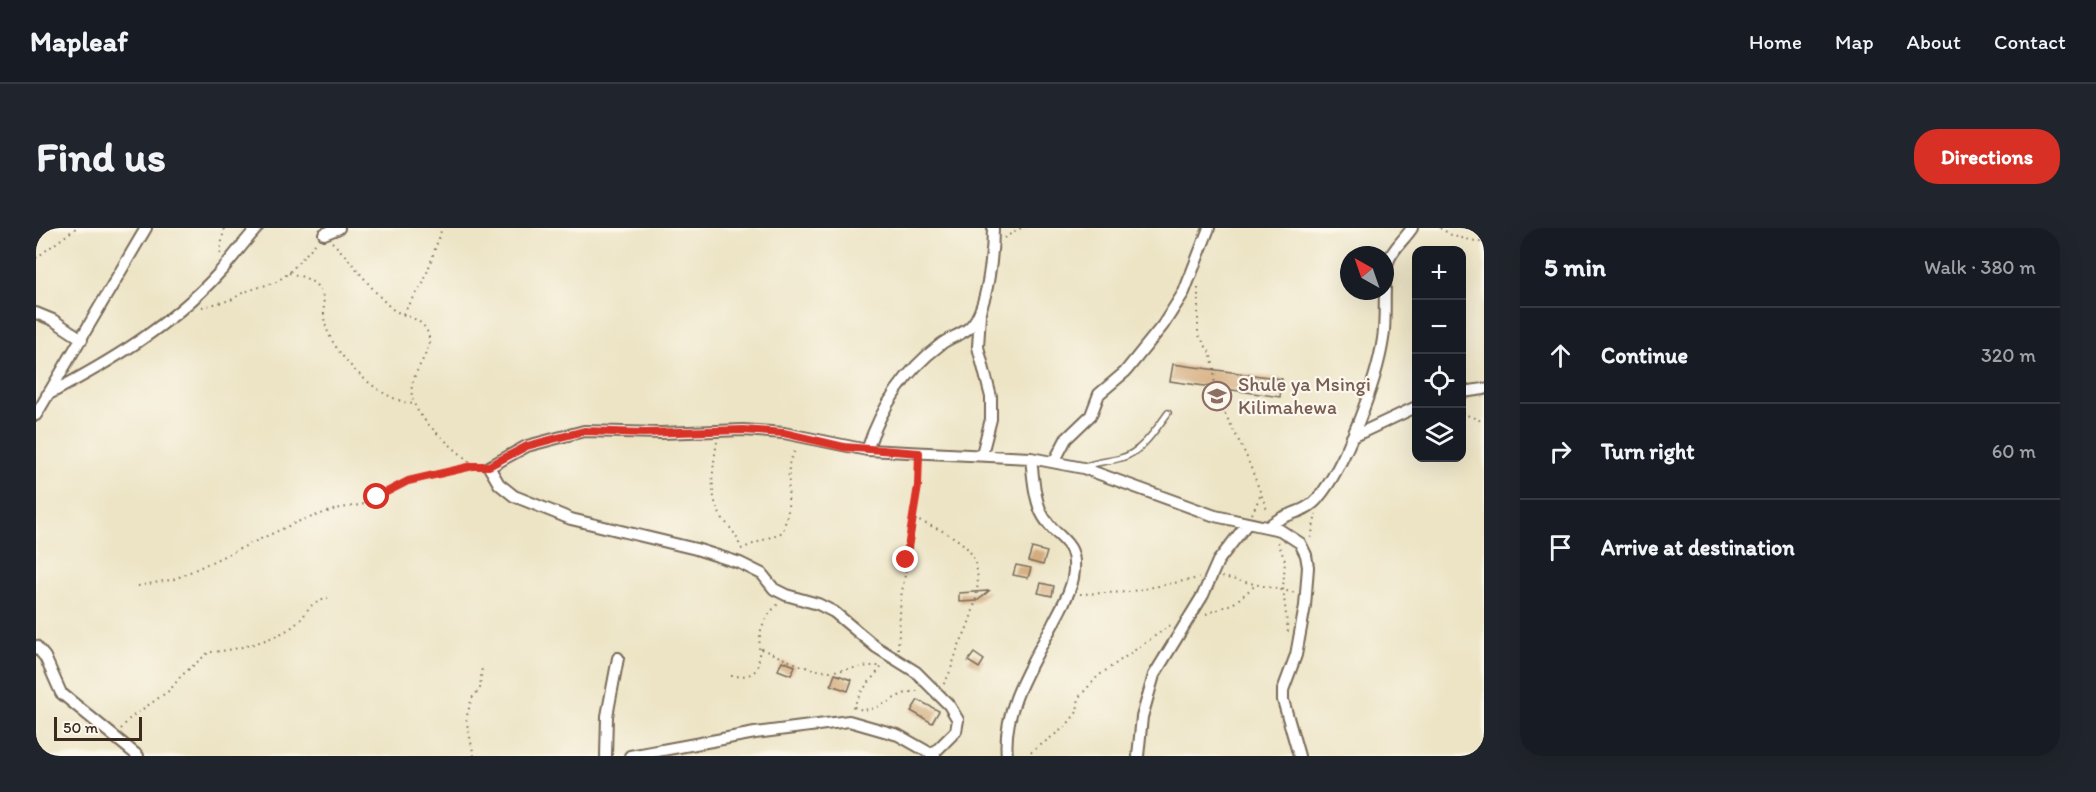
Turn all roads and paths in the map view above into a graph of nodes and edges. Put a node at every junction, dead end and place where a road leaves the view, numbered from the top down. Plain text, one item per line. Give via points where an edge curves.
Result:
1 (76, 228) edge
2 (146, 228) edge
3 (224, 228) edge
4 (256, 228) edge
5 (339, 228) edge
6 (442, 228) edge
7 (993, 228) edge
8 (1021, 228) edge
9 (1209, 228) edge
10 (1412, 228) edge
11 (1440, 228) edge
12 (324, 234) junction
13 (993, 243) junction
14 (1484, 243) edge
15 (220, 254) dead end
16 (36, 258) edge
17 (289, 273) junction
18 (1198, 287) dead end
19 (196, 308) dead end
20 (981, 311) junction
21 (36, 313) edge
22 (402, 315) junction
23 (82, 339) junction
24 (1484, 389) edge
25 (1466, 391) edge
26 (47, 395) junction
27 (414, 404) junction
28 (1414, 408) edge
29 (1168, 414) dead end
30 (36, 415) edge
31 (1466, 415) edge
32 (1484, 422) edge
33 (719, 430) junction
34 (1352, 437) junction
35 (806, 438) junction
36 (867, 450) junction
37 (919, 453) junction
38 (982, 454) junction
39 (1031, 458) junction
40 (1054, 462) junction
41 (473, 466) junction
42 (489, 466) junction
43 (1083, 468) junction
44 (1261, 494) junction
45 (1319, 498) junction
46 (914, 519) junction
47 (1247, 524) junction
48 (1270, 525) junction
49 (741, 549) junction
50 (1306, 555) junction
51 (740, 563) junction
52 (1212, 575) junction
53 (1257, 584) junction
54 (138, 586) dead end
55 (1283, 588) junction
56 (1068, 594) junction
57 (786, 595) junction
58 (328, 598) dead end
59 (1189, 615) junction
60 (1288, 636) dead end
61 (36, 646) edge
62 (761, 649) junction
63 (893, 656) junction
64 (618, 658) dead end
65 (482, 666) dead end
66 (881, 666) junction
67 (730, 676) dead end
68 (936, 690) junction
69 (854, 707) junction
70 (849, 721) junction
71 (116, 736) junction
72 (933, 755) edge
73 (138, 756) edge
74 (474, 756) edge
75 (606, 756) edge
76 (630, 756) edge
77 (1007, 756) edge
78 (1026, 756) edge
79 (1138, 756) edge
80 (1299, 756) edge

1 - 16 path
2 - 23 street
3 - 15 path
4 - 26 street via 217,275 176,313 99,367
5 - 12 street
6 - 22 path via 424,282
7 - 13 street
8 - 13 path
9 - 40 street via 1184,292 1163,325 1125,372 1099,394 1091,415 1066,439
10 - 34 street via 1389,259 1383,339 1376,373
11 - 14 path via 1453,236
12 - 17 path
12 - 22 path via 352,260 391,308
13 - 20 street
17 - 19 path via 231,300
17 - 27 path via 308,279 323,294 324,322 343,357 383,394 400,403
18 - 44 path via 1198,334 1214,367 1215,394
20 - 36 street via 971,326 942,343 907,376 882,410
20 - 38 street via 978,347 991,397 991,418
21 - 23 street
22 - 27 path via 418,320 430,341 410,388
23 - 26 street
24 - 25 street
26 - 30 street
27 - 41 path via 428,425
28 - 34 street
29 - 43 lane via 1131,454
31 - 32 path
33 - 35 street
33 - 42 street via 584,431 527,446
33 - 49 path via 714,499
34 - 45 street
35 - 36 street
35 - 49 path via 791,455 783,532
36 - 37 street
37 - 38 street
37 - 46 path
38 - 39 street
39 - 40 street
39 - 56 street via 1042,512 1072,549 1073,578
40 - 43 street
41 - 42 path
41 - 54 path via 408,481 365,504 297,522 175,579
42 - 51 street via 499,484 514,496 571,519
43 - 47 street
44 - 47 path
44 - 48 path
45 - 48 street via 1304,510
45 - 50 path
46 - 63 path via 901,597 900,642
46 - 68 path via 964,545 976,571 972,621 946,679
47 - 48 street
47 - 52 street via 1222,554
48 - 50 street via 1300,543
48 - 55 path via 1285,561
49 - 51 path
50 - 80 street via 1302,629 1283,690
51 - 57 street via 762,574
52 - 53 path
52 - 56 path via 1128,592
52 - 59 street
53 - 55 path
53 - 59 path via 1219,611
55 - 60 path
56 - 77 street via 1006,724
57 - 62 path via 763,624
57 - 63 street via 834,612
58 - 71 path via 310,604 297,624 271,637 222,652 208,652 170,690 130,718
59 - 78 path via 1098,676 1079,697 1077,712 1065,728
59 - 79 street via 1154,675 1142,717
61 - 71 street via 61,693
62 - 66 path via 817,670
62 - 67 path via 754,673
63 - 66 path
63 - 68 street
64 - 75 street via 607,716
65 - 74 path via 480,689 472,698 466,719
66 - 69 path
68 - 69 path via 902,693 871,710
68 - 72 street via 957,720 956,731
69 - 70 path
70 - 72 street via 898,735
70 - 76 street
71 - 73 street

